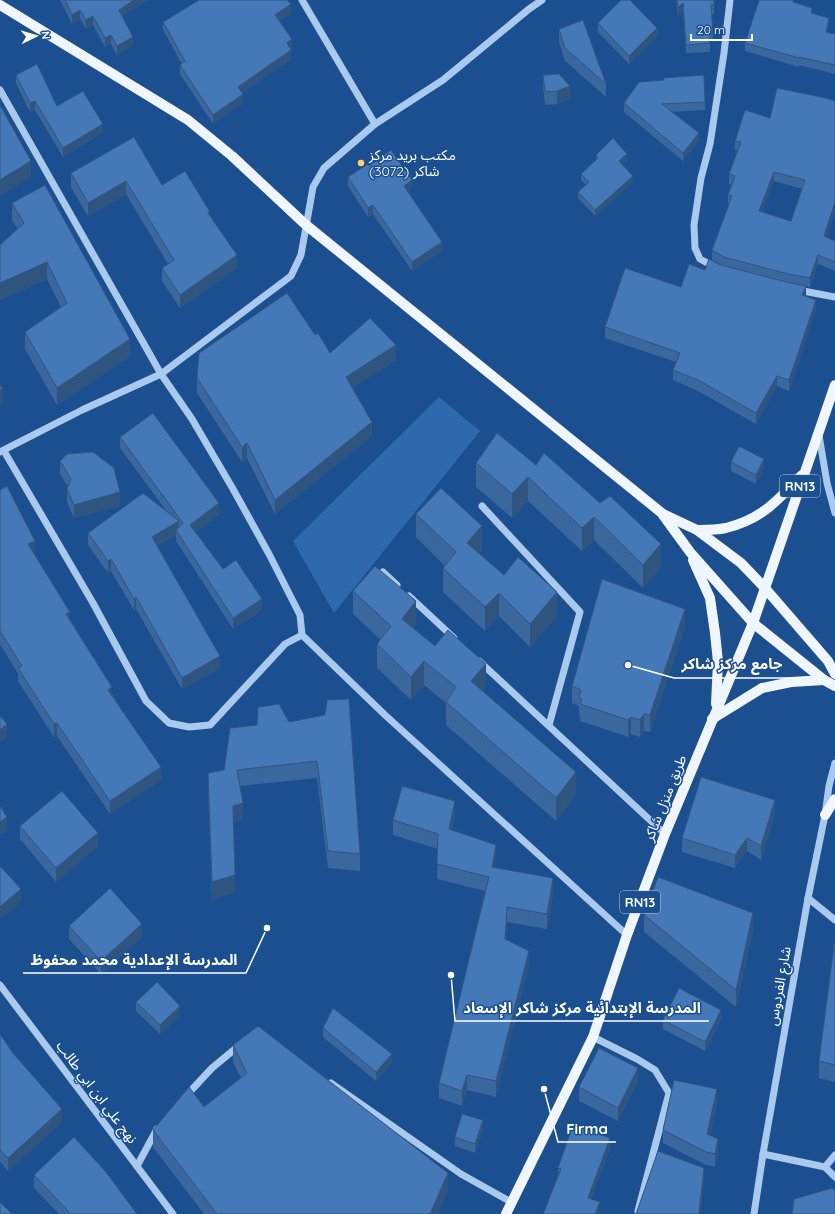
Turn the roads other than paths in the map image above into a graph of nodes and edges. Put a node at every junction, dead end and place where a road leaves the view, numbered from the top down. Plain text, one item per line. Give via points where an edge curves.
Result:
1 (302, 0) edge
2 (542, 0) edge
3 (730, 0) edge
4 (0, 4) edge
5 (0, 90) edge
6 (375, 124) junction
7 (306, 225) junction
8 (722, 271) edge
9 (794, 289) edge
10 (835, 297) edge
11 (161, 374) junction
12 (835, 386) edge
13 (832, 404) edge
14 (818, 432) junction
15 (2, 452) edge
16 (804, 472) junction
17 (482, 506) dead end
18 (835, 513) edge
19 (663, 514) junction
20 (697, 530) junction
21 (690, 552) junction
22 (383, 572) edge
23 (764, 587) junction
24 (753, 623) junction
25 (302, 636) junction
26 (457, 641) edge
27 (474, 656) edge
28 (835, 674) edge
29 (824, 680) junction
30 (835, 686) edge
31 (714, 715) junction
32 (549, 725) junction
33 (835, 763) edge
34 (835, 799) edge
35 (825, 815) junction
36 (665, 834) junction
37 (808, 898) junction
38 (835, 920) edge
39 (627, 935) junction
40 (0, 985) edge
41 (593, 1037) junction
42 (248, 1038) edge
43 (327, 1080) edge
44 (180, 1102) edge
45 (160, 1124) edge
46 (763, 1154) junction
47 (835, 1155) edge
48 (137, 1166) junction
49 (826, 1167) junction
50 (835, 1177) edge
51 (512, 1202) junction
52 (638, 1211) edge
53 (173, 1214) edge
54 (506, 1214) edge
55 (754, 1214) edge

1 - 6 street
2 - 6 street via 443,80
3 - 8 street via 710,144 701,178 694,225 695,248 700,259
4 - 7 main road via 188,120 232,156
5 - 11 street
6 - 7 street via 324,168 313,187
7 - 11 street via 301,256 290,276
7 - 19 main road
9 - 10 street
11 - 15 street via 82,410
11 - 25 street via 196,426 269,554 300,615
12 - 13 main road, طريق منزل شاكر / RN13
13 - 14 main road, طريق منزل شاكر / RN13
14 - 16 main road, طريق منزل شاكر / RN13
14 - 18 street
15 - 25 street via 93,603 146,701 169,724 189,727 210,725 285,644
16 - 20 main road via 771,506 757,516 725,528
16 - 23 main road, طريق منزل شاكر / RN13
17 - 32 street via 580,612
19 - 20 main road
19 - 21 main road
20 - 23 main road via 741,563
21 - 24 main road
21 - 31 main road via 710,598 718,662
22 - 26 street
23 - 24 main road, طريق منزل شاكر / RN13
23 - 28 main road via 828,661
24 - 29 main road
24 - 31 main road, طريق منزل شاكر / RN13
25 - 39 street
27 - 32 street
29 - 30 main road
29 - 31 main road via 791,682 762,688
31 - 36 main road, طريق منزل شاكر / RN13
32 - 36 street
33 - 35 street, شارع الفردوس
34 - 35 main road
35 - 37 street, شارع الفردوس
36 - 39 main road, طريق منزل شاكر / RN13
37 - 38 street
37 - 46 street, شارع الفردوس
39 - 41 main road, طريق منزل شاكر / RN13
40 - 48 street, نهج علي ابن ابي طالب
41 - 51 main road, طريق منزل شاكر / RN13
41 - 52 street via 655,1070 669,1093
42 - 44 street via 212,1068
43 - 51 street via 461,1174
45 - 48 street
46 - 49 street
46 - 55 street, شارع الفردوس
47 - 49 street
48 - 53 street, نهج علي ابن ابي طالب
49 - 50 street
51 - 54 main road, طريق منزل شاكر / RN13

